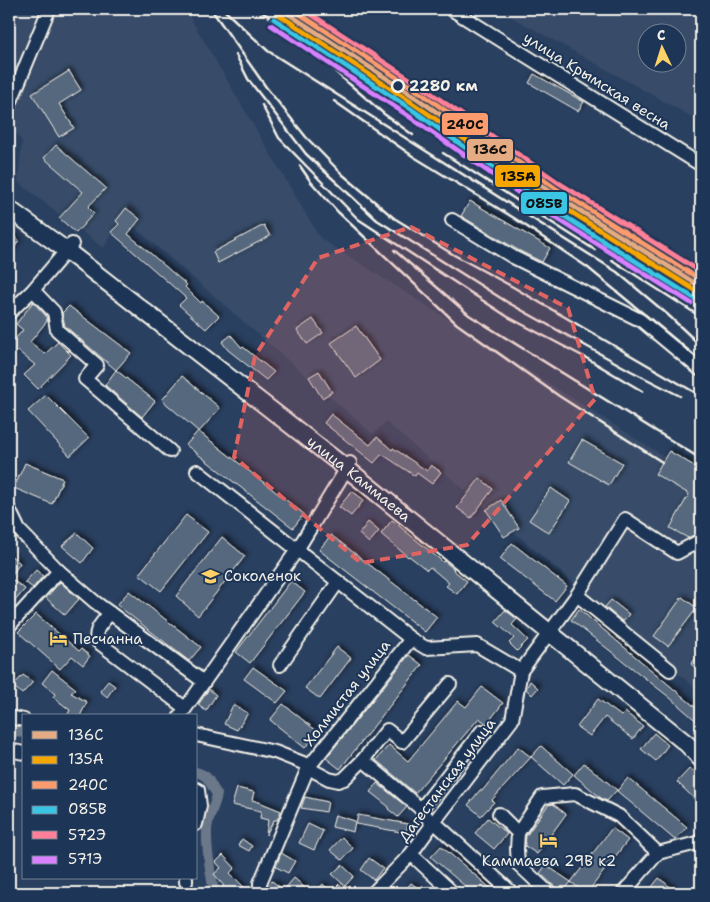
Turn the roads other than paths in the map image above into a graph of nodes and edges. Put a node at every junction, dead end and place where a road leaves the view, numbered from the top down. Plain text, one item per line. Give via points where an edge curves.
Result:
1 (49, 9) edge
2 (451, 9) edge
3 (9, 106) edge
4 (701, 165) edge
5 (9, 198) edge
6 (9, 209) edge
7 (452, 220) dead end
8 (69, 248) junction
9 (33, 290) junction
10 (9, 314) edge
11 (701, 370) edge
12 (170, 452) dead end
13 (349, 465) junction
14 (197, 471) dead end
15 (9, 509) edge
16 (701, 540) edge
17 (297, 550) junction
18 (58, 571) junction
19 (338, 582) junction
20 (578, 595) junction
21 (110, 613) junction
22 (9, 626) edge
23 (551, 628) junction
24 (410, 639) junction
25 (280, 665) dead end
26 (670, 670) dead end
27 (521, 671) junction
28 (204, 682) junction
29 (450, 684) dead end
30 (183, 712) edge
31 (9, 717) edge
32 (22, 720) edge
33 (482, 731) dead end
34 (198, 735) edge
35 (701, 744) edge
36 (9, 750) edge
37 (22, 753) edge
38 (701, 759) edge
39 (363, 760) junction
40 (308, 768) junction
41 (198, 790) edge
42 (421, 809) junction
43 (499, 814) dead end
44 (198, 815) edge
45 (433, 823) junction
46 (518, 833) junction
47 (701, 840) edge
48 (658, 853) junction
49 (411, 854) junction
50 (260, 893) edge
51 (373, 893) edge
52 (453, 893) edge
53 (512, 893) edge
54 (549, 893) edge
55 (623, 893) edge

1 - 3 street
2 - 4 street, улица Крымская весна
5 - 8 main road, улица Каммаева
6 - 8 main road, улица Каммаева
7 - 11 street via 513,257 642,321
8 - 9 street
8 - 13 main road, улица Каммаева
9 - 10 street
9 - 12 street via 54,312 57,330 97,365 85,379
13 - 17 street
13 - 23 main road, улица Каммаева
14 - 17 street
15 - 18 street via 19,530
16 - 20 street, Дагестанская улица via 677,553 625,519
17 - 19 street
17 - 28 street
18 - 21 street
18 - 22 street
19 - 24 street
19 - 25 street
20 - 23 street, Дагестанская улица
20 - 26 street
21 - 28 street
21 - 30 street via 95,634 98,642
23 - 27 street, Дагестанская улица
23 - 35 main road, улица Каммаева
23 - 38 main road, улица Каммаева
24 - 27 street via 426,648 477,645
24 - 40 street, Холмистая улица
27 - 45 street, Дагестанская улица via 512,720
28 - 30 street
29 - 39 street via 402,742 387,730
31 - 32 street
33 - 42 street
34 - 40 street via 276,752
36 - 37 street
39 - 40 street via 347,777 338,781
39 - 42 street
40 - 50 street, Холмистая улица via 260,883
41 - 44 street
42 - 45 street
43 - 46 street
45 - 49 street, Дагестанская улица
45 - 53 street
46 - 48 street via 542,797 575,794 618,816
46 - 54 street via 518,864
47 - 48 street
48 - 55 street
49 - 51 street, Дагестанская улица
49 - 52 street

